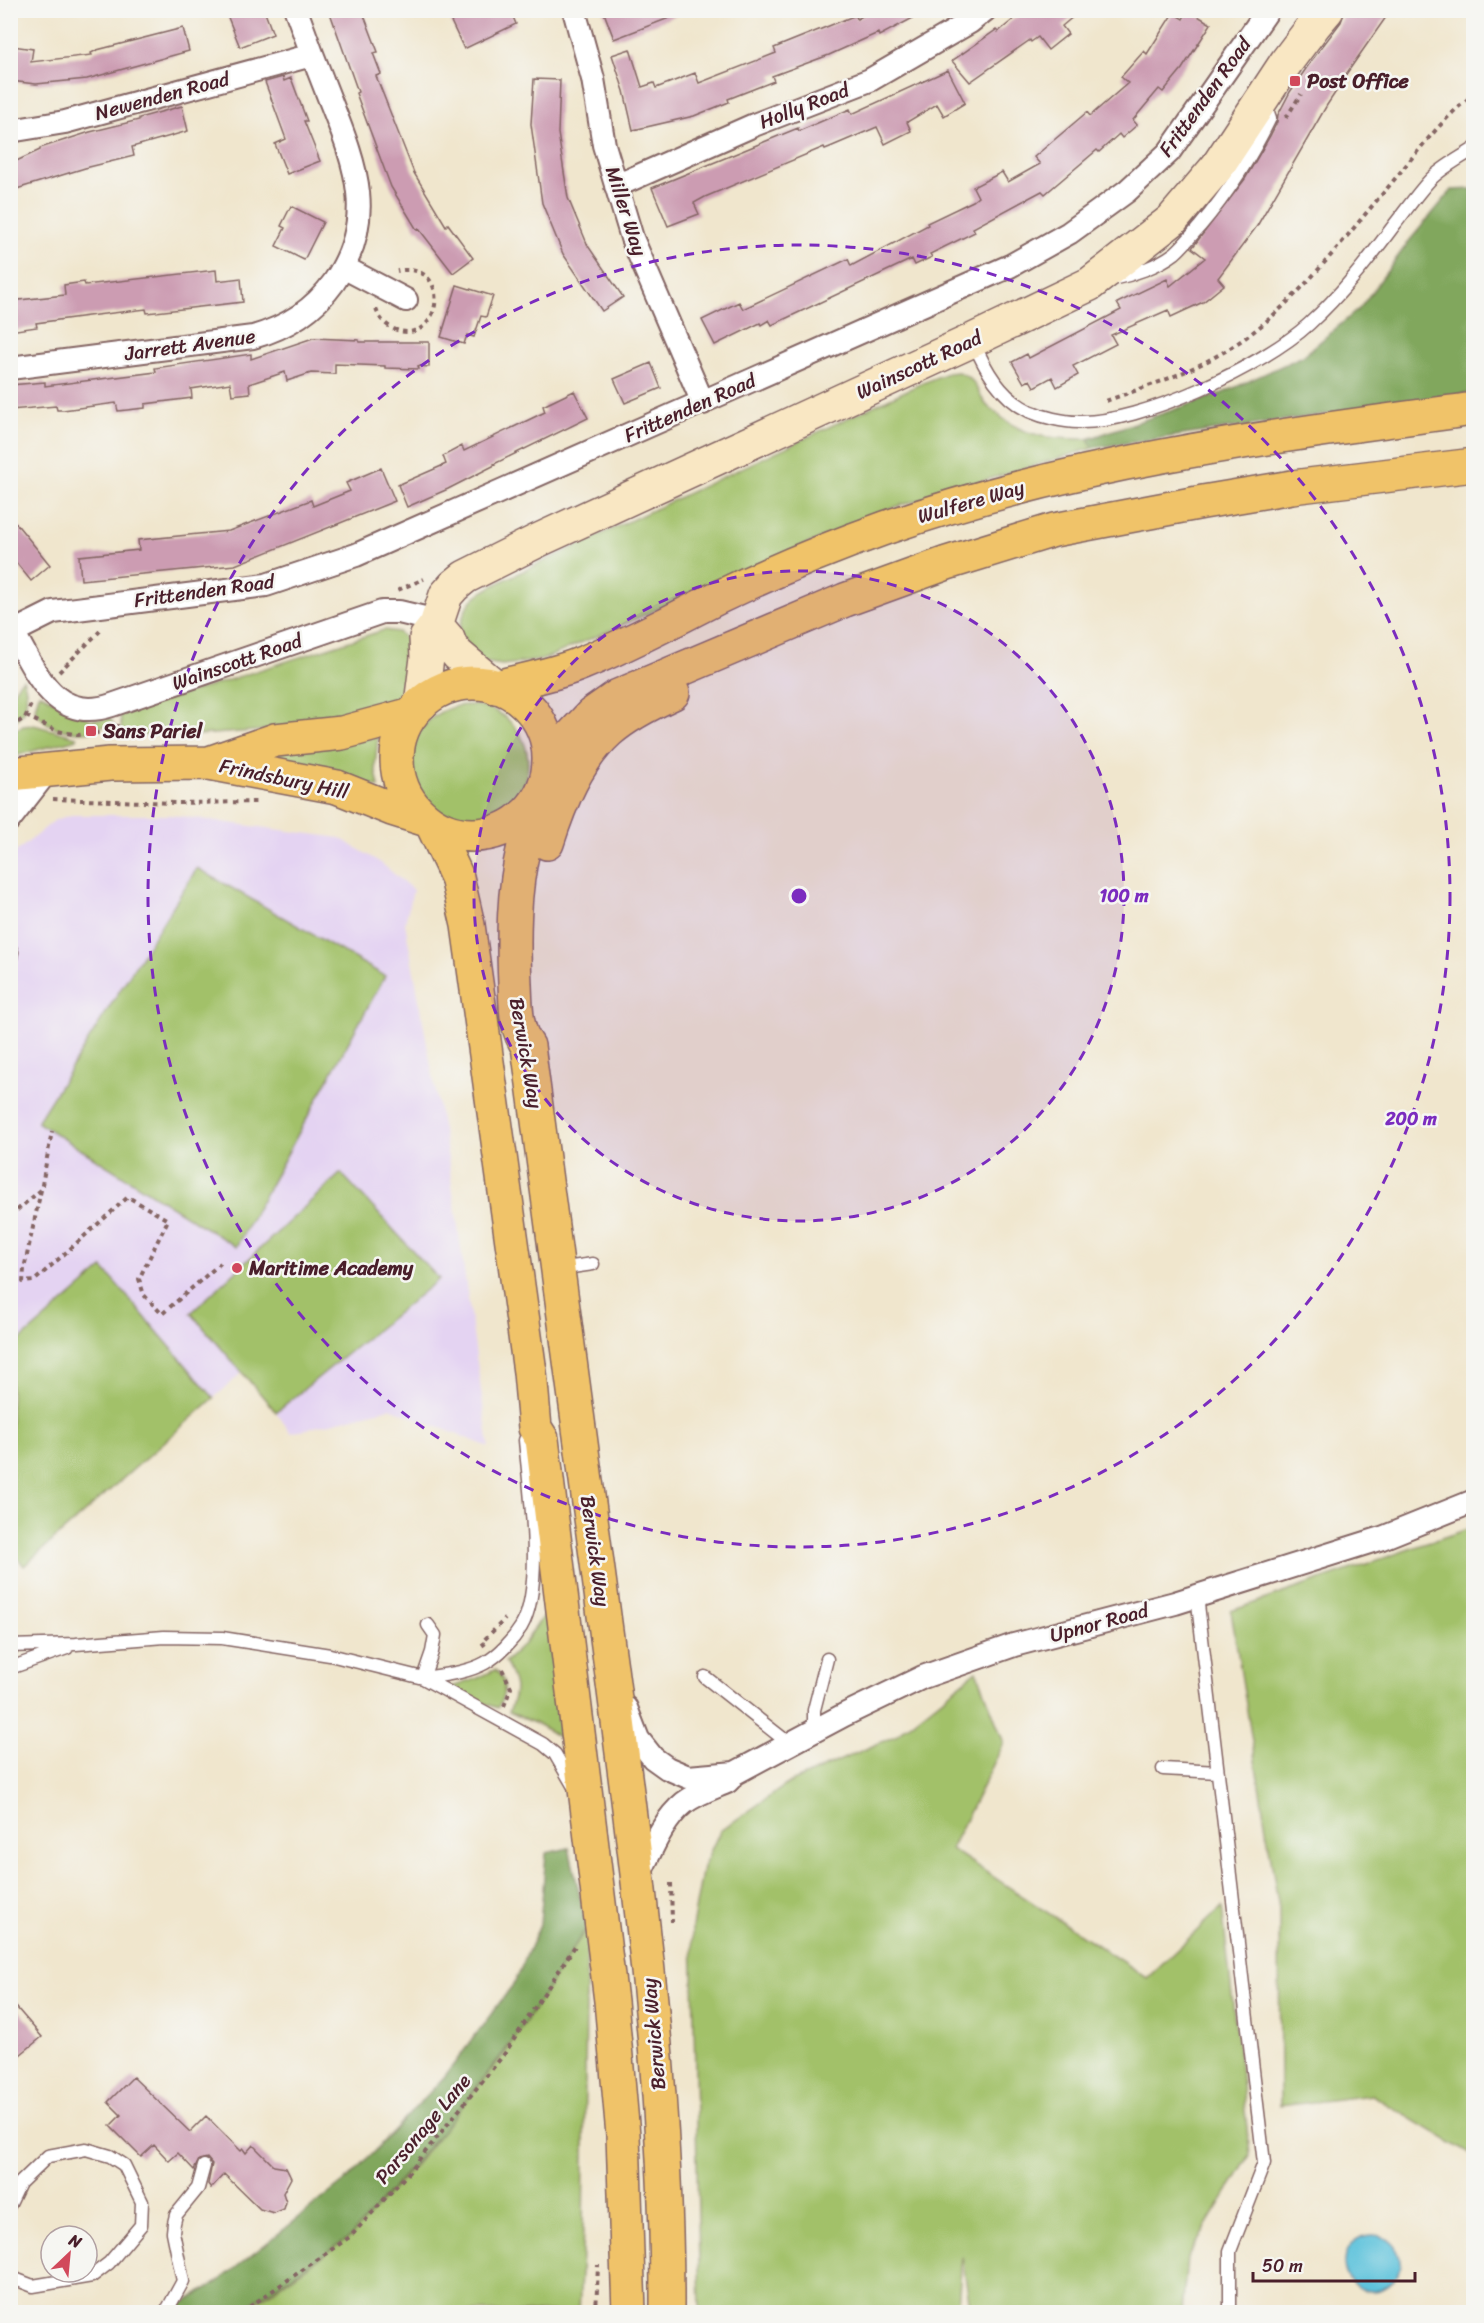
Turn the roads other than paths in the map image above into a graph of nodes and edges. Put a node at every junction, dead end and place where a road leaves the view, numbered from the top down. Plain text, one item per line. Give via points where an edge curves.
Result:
1 (296, 10) edge
2 (574, 10) edge
3 (985, 10) edge
4 (1268, 10) edge
5 (1327, 10) edge
6 (312, 54) junction
7 (10, 131) edge
8 (1473, 149) edge
9 (616, 186) junction
10 (343, 267) junction
11 (406, 300) dead end
12 (973, 340) junction
13 (10, 368) edge
14 (703, 402) junction
15 (1473, 409) edge
16 (1473, 465) edge
17 (845, 600) junction
18 (436, 623) junction
19 (12, 629) edge
20 (496, 687) junction
21 (416, 709) junction
22 (549, 760) junction
23 (209, 763) junction
24 (19, 785) edge
25 (540, 797) junction
26 (10, 819) edge
27 (430, 822) junction
28 (10, 948) edge
29 (10, 962) edge
30 (528, 1046) junction
31 (593, 1264) dead end
32 (558, 1269) junction
33 (535, 1428) junction
34 (1473, 1501) edge
35 (1197, 1596) junction
36 (428, 1625) dead end
37 (76, 1644) junction
38 (10, 1646) edge
39 (827, 1659) dead end
40 (610, 1667) junction
41 (10, 1668) edge
42 (705, 1677) dead end
43 (423, 1678) junction
44 (819, 1729) junction
45 (791, 1745) junction
46 (1163, 1769) dead end
47 (1218, 1772) junction
48 (735, 1773) junction
49 (590, 1821) junction
50 (639, 1875) junction
51 (204, 2166) dead end
52 (624, 2182) junction
53 (10, 2204) edge
54 (10, 2271) edge
55 (166, 2313) edge
56 (614, 2313) edge
57 (629, 2313) edge
58 (667, 2313) edge
59 (1230, 2313) edge

1 - 6 street, Jarrett Avenue
2 - 9 street, Miller Way
3 - 9 street, Holly Road via 870,80 754,125
4 - 14 street, Frittenden Road via 1169,152 1127,190 1069,233 1010,266
5 - 12 street, Wainscott Road via 1287,61 1217,167 1172,220 1090,284
6 - 7 street, Newenden Road via 65,122
6 - 10 street, Jarrett Avenue via 350,153 359,191 356,230
8 - 12 lane via 1429,181 1308,326 1242,369 1183,398 1122,417 1077,422 1052,418 1029,411 1012,400 987,372
9 - 14 street, Miller Way via 632,238
10 - 11 street
10 - 13 street, Jarrett Avenue via 315,304 265,334
12 - 18 street, Wainscott Road via 479,569 446,595
14 - 19 street, Frittenden Road via 356,555 266,585 53,612
15 - 20 main road, Wulfere Way via 1197,448 1084,471 959,504 795,563 579,664
16 - 17 main road via 1292,487 1054,531 947,563
17 - 22 main road via 618,696 591,715
17 - 30 main road via 747,658 639,711 609,731 586,757 554,822 535,896 529,958 532,1036
18 - 19 street, Wainscott Road via 403,612 382,612 99,709 66,704 57,698 36,675
18 - 20 street via 458,655
18 - 21 street, Wainscott Road via 426,638 427,658
20 - 21 main road via 474,683 452,686
20 - 22 main road via 519,699 537,718 545,734
21 - 23 main road, Frindsbury Hill via 342,733 275,740
21 - 27 main road via 399,739 397,767 408,800
22 - 25 main road
23 - 24 main road, Frindsbury Hill via 49,769
23 - 27 main road, Frindsbury Hill via 337,787
24 - 26 street
25 - 27 main road via 523,817 492,833 457,834
25 - 30 main road, Berwick Way via 524,846 514,905 516,1008 521,1036
27 - 33 main road, Berwick Way via 457,877 468,925
28 - 29 lane
30 - 32 main road, Berwick Way
31 - 32 lane
32 - 40 main road, Berwick Way
33 - 43 lane via 525,1440 535,1554 529,1607 522,1626 485,1663
33 - 49 main road, Berwick Way via 542,1439
34 - 35 street, Upnor Road via 1382,1538
35 - 44 street, Upnor Road via 1004,1649 923,1677
35 - 47 lane
36 - 43 lane via 435,1635
37 - 38 lane
37 - 41 lane
37 - 43 lane via 164,1637 222,1638 330,1655
39 - 44 lane via 814,1710 813,1723
40 - 48 street via 638,1739 653,1758 688,1778
40 - 50 main road, Berwick Way
42 - 45 lane
43 - 49 lane via 555,1754
44 - 45 street, Upnor Road
45 - 48 street, Upnor Road
46 - 47 lane
47 - 59 lane via 1264,2163 1230,2251
48 - 50 street via 727,1782 693,1797 679,1808
49 - 52 main road, Berwick Way via 611,2001
50 - 58 main road, Berwick Way via 654,2020
51 - 55 lane via 198,2188 176,2215 173,2232 183,2281
52 - 56 main road
52 - 57 main road, Berwick Way
53 - 54 lane via 20,2183 48,2156 86,2149 124,2165 142,2202 141,2225 92,2276 33,2286 15,2279

